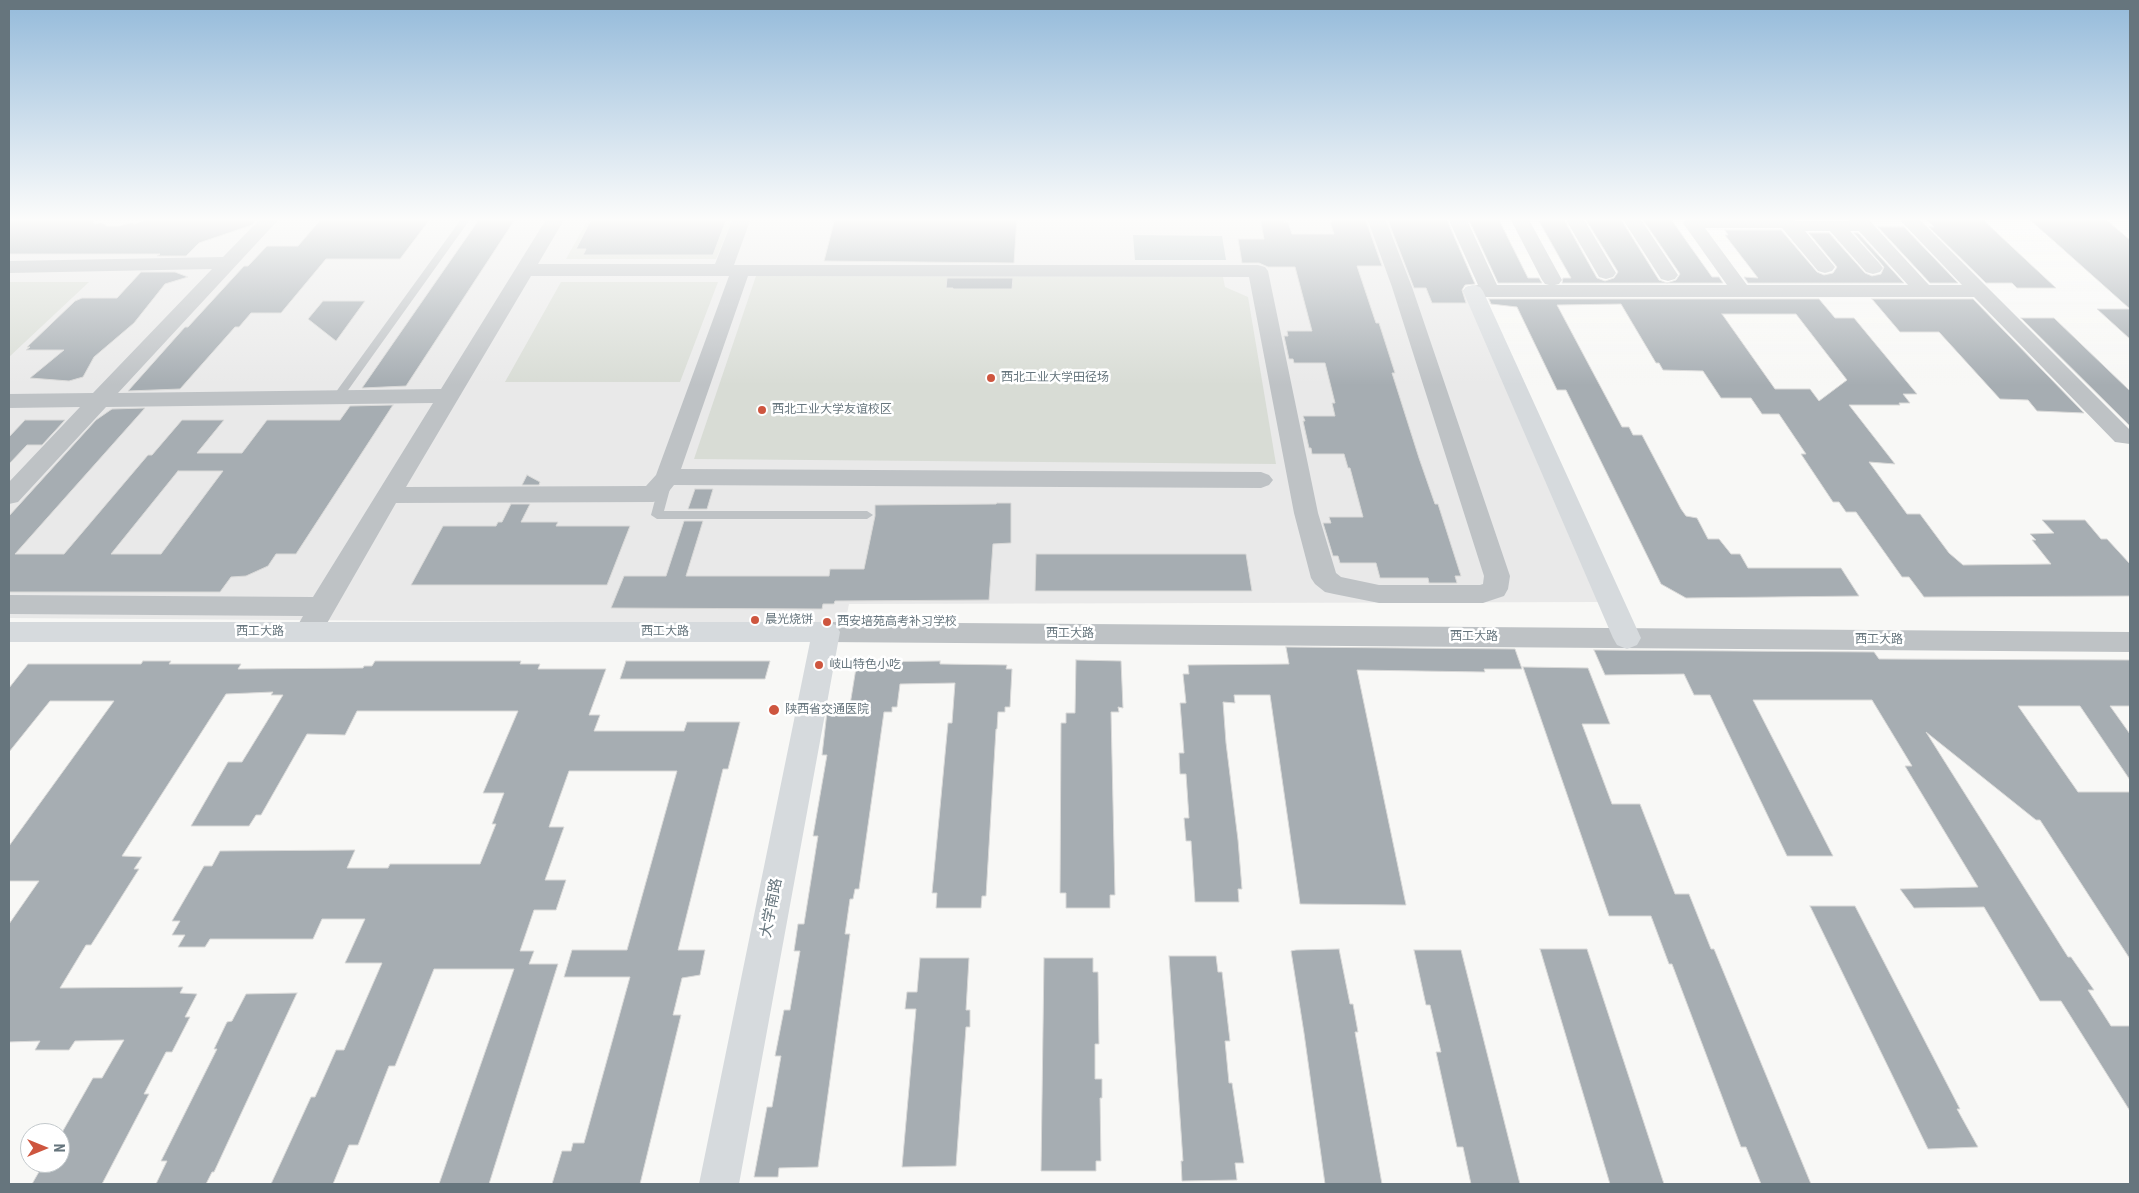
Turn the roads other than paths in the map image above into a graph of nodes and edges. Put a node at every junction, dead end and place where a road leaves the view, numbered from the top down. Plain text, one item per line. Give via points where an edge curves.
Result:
1 (220, 274) edge
2 (427, 274) edge
3 (523, 274) edge
4 (730, 274) edge
5 (1259, 274) edge
6 (1397, 274) edge
7 (1476, 274) edge
8 (1549, 274) edge
9 (1728, 274) edge
10 (1908, 274) edge
11 (1961, 274) edge
12 (1552, 280) dead end
13 (1482, 291) junction
14 (1741, 291) junction
15 (1924, 291) junction
16 (1978, 291) junction
17 (449, 396) junction
18 (337, 398) junction
19 (99, 400) junction
20 (9, 401) edge
21 (2130, 437) edge
22 (667, 477) junction
23 (1261, 480) dead end
24 (390, 495) junction
25 (9, 496) edge
26 (867, 515) dead end
27 (9, 605) edge
28 (321, 607) junction
29 (9, 632) edge
30 (308, 632) junction
31 (826, 632) junction
32 (1627, 638) junction
33 (2130, 642) edge
34 (719, 1184) edge

1 - 19 street
2 - 18 lane
3 - 17 street
4 - 22 street
5 - 6 street via 1306,513 1324,578 1334,585 1379,594 1483,594 1495,589 1497,576
7 - 13 street
8 - 12 street
9 - 14 street
10 - 15 street
11 - 16 street
13 - 14 street
13 - 32 street
14 - 15 street
15 - 16 street
16 - 21 street via 2123,437
17 - 18 street
17 - 24 street
18 - 19 street
19 - 20 street
19 - 25 street
22 - 23 street
22 - 24 street via 652,494
22 - 26 lane via 657,515
24 - 28 street
27 - 28 street
28 - 30 street
29 - 30 street, 西工大路
30 - 31 street, 西工大路
31 - 32 street, 西工大路
31 - 34 street, 大学南路
32 - 33 street, 西工大路

